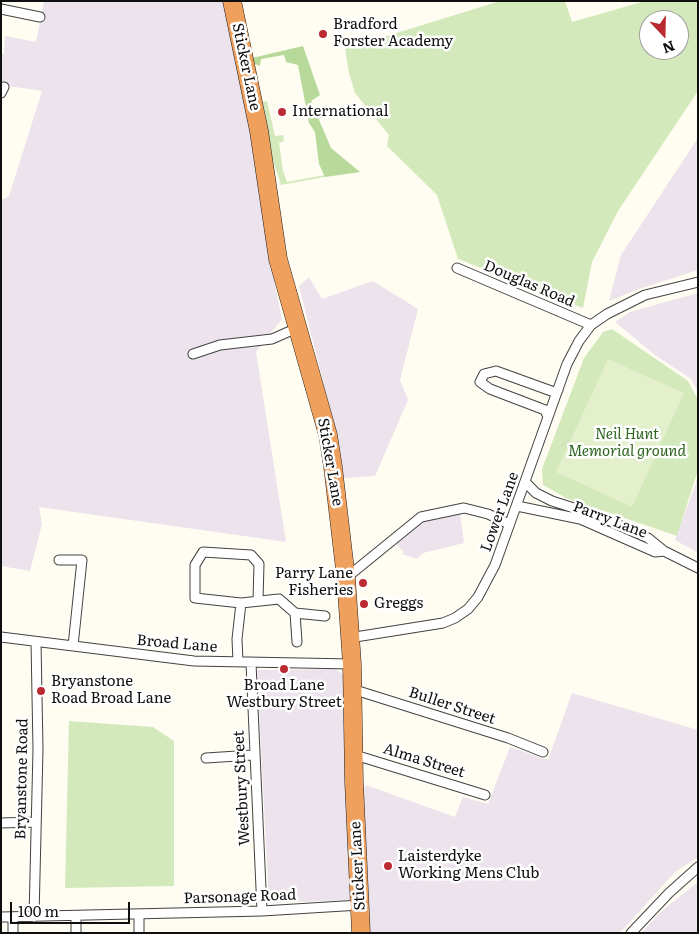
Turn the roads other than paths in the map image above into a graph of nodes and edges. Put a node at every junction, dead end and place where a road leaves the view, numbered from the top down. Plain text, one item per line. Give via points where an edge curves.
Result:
1 (232, 1) edge
2 (1, 9) edge
3 (40, 17) dead end
4 (457, 268) dead end
5 (698, 282) edge
6 (591, 324) junction
7 (297, 328) junction
8 (193, 354) dead end
9 (558, 390) junction
10 (548, 417) junction
11 (526, 483) junction
12 (516, 506) junction
13 (509, 524) junction
14 (664, 551) junction
15 (59, 560) dead end
16 (697, 569) edge
17 (346, 578) junction
18 (258, 600) junction
19 (241, 603) junction
20 (296, 613) junction
21 (325, 616) dead end
22 (1, 637) edge
23 (348, 638) junction
24 (36, 642) junction
25 (297, 642) dead end
26 (73, 646) junction
27 (238, 662) junction
28 (251, 663) junction
29 (352, 664) junction
30 (352, 689) junction
31 (544, 752) dead end
32 (253, 755) junction
33 (355, 755) junction
34 (206, 758) dead end
35 (485, 794) dead end
36 (35, 822) junction
37 (1, 823) edge
38 (698, 867) edge
39 (360, 905) junction
40 (262, 911) junction
41 (139, 914) junction
42 (76, 916) junction
43 (1, 917) edge
44 (34, 917) junction
45 (13, 918) junction
46 (13, 933) edge
47 (76, 933) edge
48 (139, 933) edge
49 (362, 933) edge
50 (632, 933) edge

1 - 7 highway, Sticker Lane via 259,131 278,260
2 - 3 street
4 - 6 street, Douglas Road
5 - 6 street, Lower Lane via 645,295
6 - 9 street, Lower Lane via 567,364
7 - 8 street via 272,339 220,345
7 - 17 highway, Sticker Lane via 328,435
9 - 10 street, Lower Lane
9 - 10 street via 554,392 496,371 484,374 480,382 545,410
10 - 11 street, Lower Lane
11 - 12 street, Lower Lane
11 - 14 street, Parry Lane via 536,493 648,538
12 - 13 street, Lower Lane
12 - 14 street, Parry Lane via 580,519 655,552
13 - 17 street via 464,508 421,517
13 - 23 street, Lower Lane via 490,576 473,603 459,616 430,625
14 - 16 street, Parry Lane
15 - 26 street via 82,560
17 - 23 highway, Sticker Lane
18 - 19 street
18 - 19 street via 259,564 251,555 203,552 195,565 195,598
18 - 20 street via 278,599
19 - 27 street
20 - 21 street
20 - 25 street
22 - 24 street, Broad Lane
23 - 29 highway, Sticker Lane
24 - 26 street, Broad Lane
24 - 36 street, Bryanstone Road via 38,749
26 - 27 street, Broad Lane via 194,661
27 - 28 street, Broad Lane
28 - 29 street, Broad Lane
28 - 32 street, Westbury Street
29 - 30 highway, Sticker Lane
30 - 31 street, Buller Street
30 - 33 highway, Sticker Lane
32 - 34 street
32 - 40 street, Westbury Street
33 - 35 street, Alma Street
33 - 39 highway, Sticker Lane
36 - 37 street
36 - 44 street, Bryanstone Road
38 - 50 street via 668,893
39 - 40 street, Parsonage Road
39 - 49 highway, Sticker Lane
40 - 41 street, Parsonage Road
41 - 42 street, Parsonage Road
41 - 48 street
42 - 44 street, Parsonage Road
42 - 47 street
43 - 45 street, Parsonage Road
44 - 45 street, Parsonage Road
45 - 46 street

